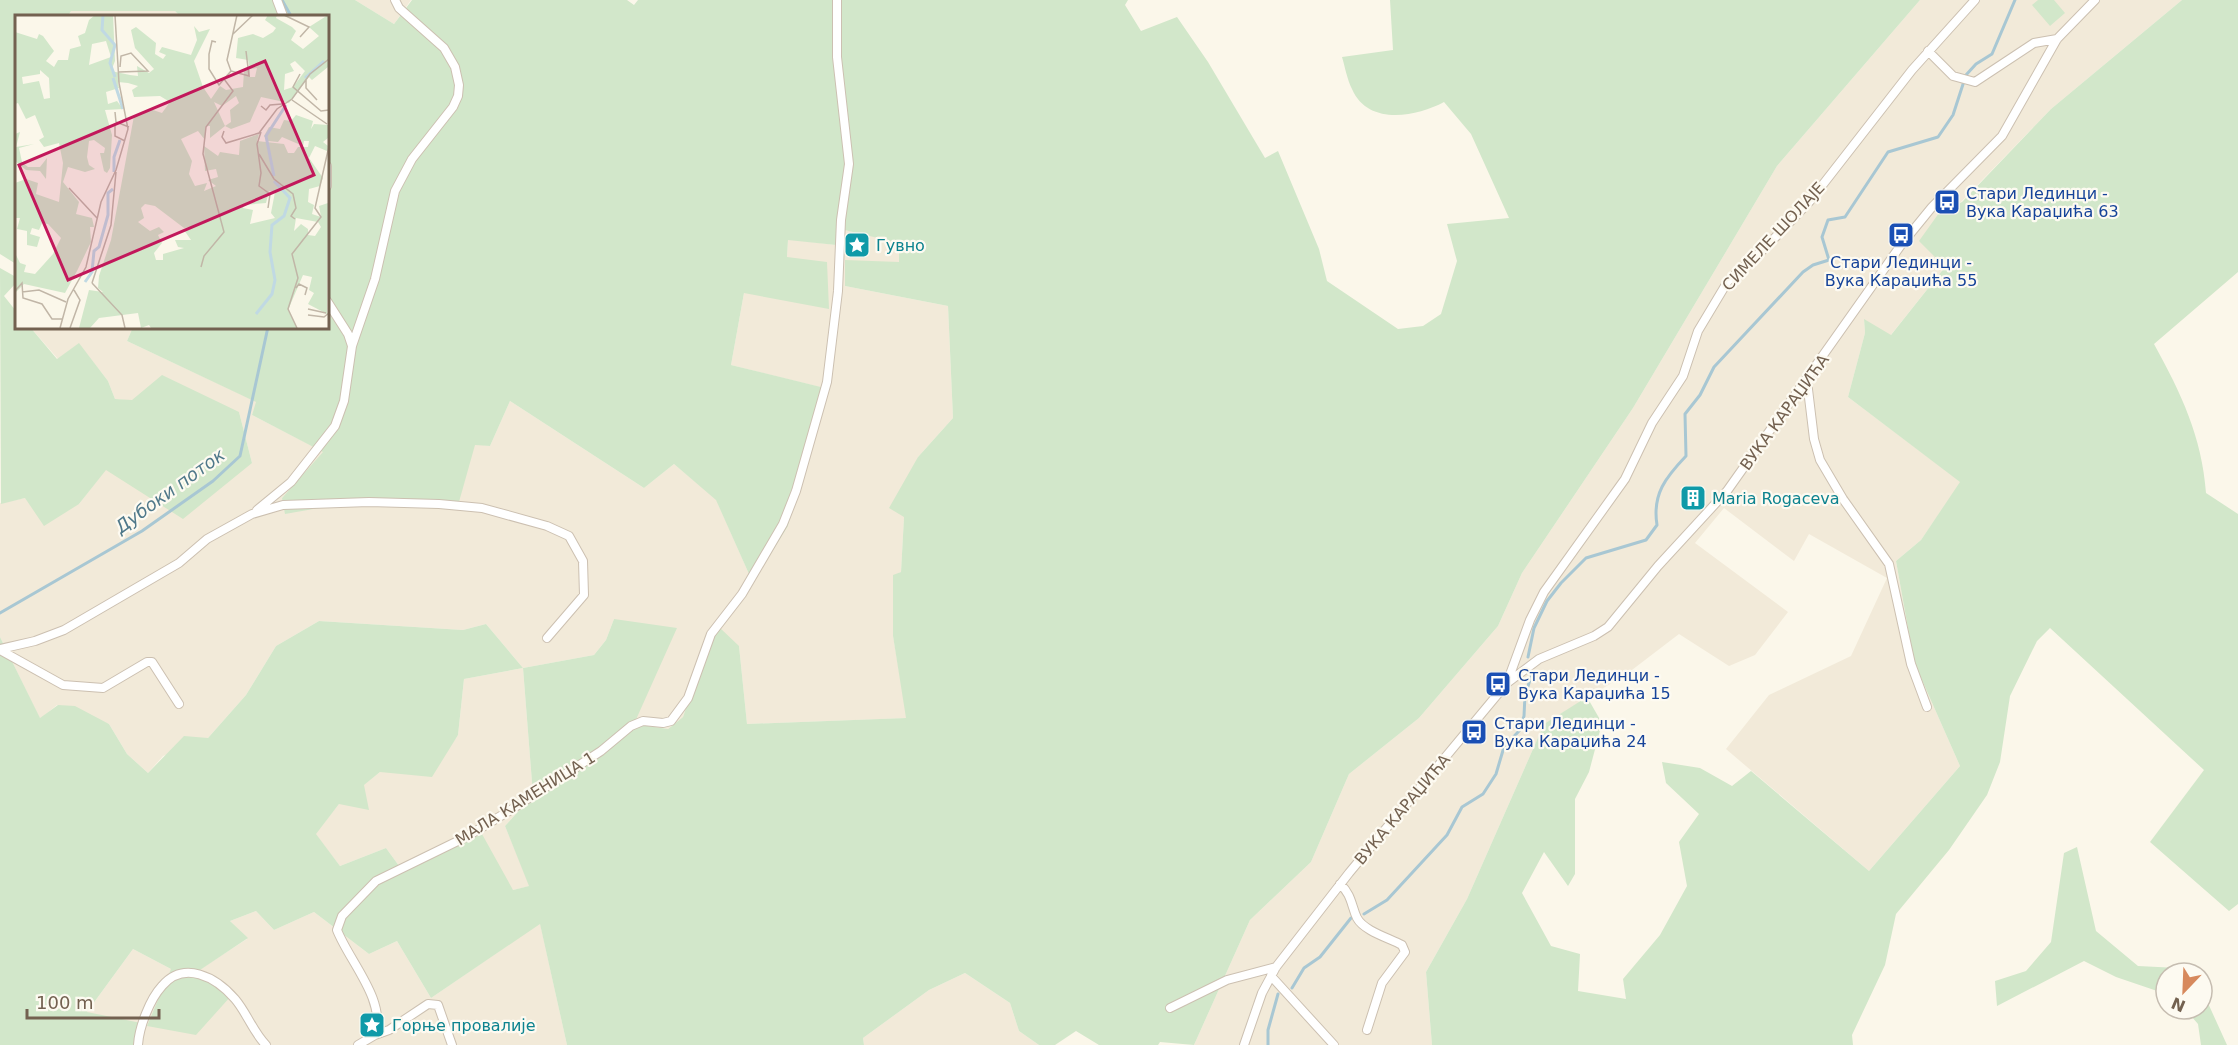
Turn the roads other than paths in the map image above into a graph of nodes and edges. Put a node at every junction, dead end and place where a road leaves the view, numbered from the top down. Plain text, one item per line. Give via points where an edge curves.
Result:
1 (277, 0) edge
2 (395, 0) edge
3 (837, 0) edge
4 (1975, 0) edge
5 (2095, 0) edge
6 (283, 15) edge
7 (2056, 39) junction
8 (1928, 51) junction
9 (328, 303) edge
10 (352, 346) junction
11 (1807, 381) junction
12 (252, 514) junction
13 (547, 638) dead end
14 (0, 649) edge
15 (1507, 683) junction
16 (179, 704) dead end
17 (1927, 707) dead end
18 (1340, 884) junction
19 (1276, 967) junction
20 (1271, 976) junction
21 (1170, 1008) dead end
22 (1368, 1030) dead end
23 (375, 1035) junction
24 (138, 1045) edge
25 (266, 1045) edge
26 (358, 1045) edge
27 (452, 1045) edge
28 (1244, 1045) edge
29 (1334, 1045) edge

1 - 6 street
2 - 10 street via 444,48 455,67 458,96 412,159 395,191 375,279
3 - 23 street, МАЛА КАМЕНИЦА 1 via 837,57 849,164 841,220 838,291 827,382 783,524 742,594 711,634 688,698 671,721 643,721 631,726 509,811 376,881 342,916 337,930 377,1013
4 - 8 street, СИМЕЛЕ ШОЛАЈЕ
5 - 7 street, ВУКА КАРАЏИЋА
7 - 8 street via 2034,43 1985,78 1969,83
7 - 11 street, ВУКА КАРАЏИЋА via 2002,136 1932,207 1901,245
8 - 15 street, СИМЕЛЕ ШОЛАЈЕ via 1810,201 1728,281 1698,331 1683,376 1652,423 1625,479 1544,592
9 - 10 street
10 - 12 street via 344,401 334,426 291,482
11 - 15 street, ВУКА КАРАЏИЋА via 1727,491 1608,627 1539,659
11 - 17 street via 1820,460 1889,564 1911,664
12 - 13 street via 283,505 439,504 482,508 547,526 569,536 583,561 584,595
12 - 14 street via 207,538 178,563 64,630
14 - 16 street via 63,685 103,688 152,662
15 - 18 street, ВУКА КАРАЏИЋА
18 - 19 street, ВУКА КАРАЏИЋА
18 - 22 street via 1353,900 1362,924 1402,945 1405,952 1382,983
19 - 20 street, ВУКА КАРАЏИЋА
19 - 21 street via 1227,980
20 - 28 street, ВУКА КАРАЏИЋА
20 - 29 street
23 - 26 street
23 - 27 street via 428,1004 438,1005
24 - 25 street via 156,992 170,977 189,972 210,977 235,999

